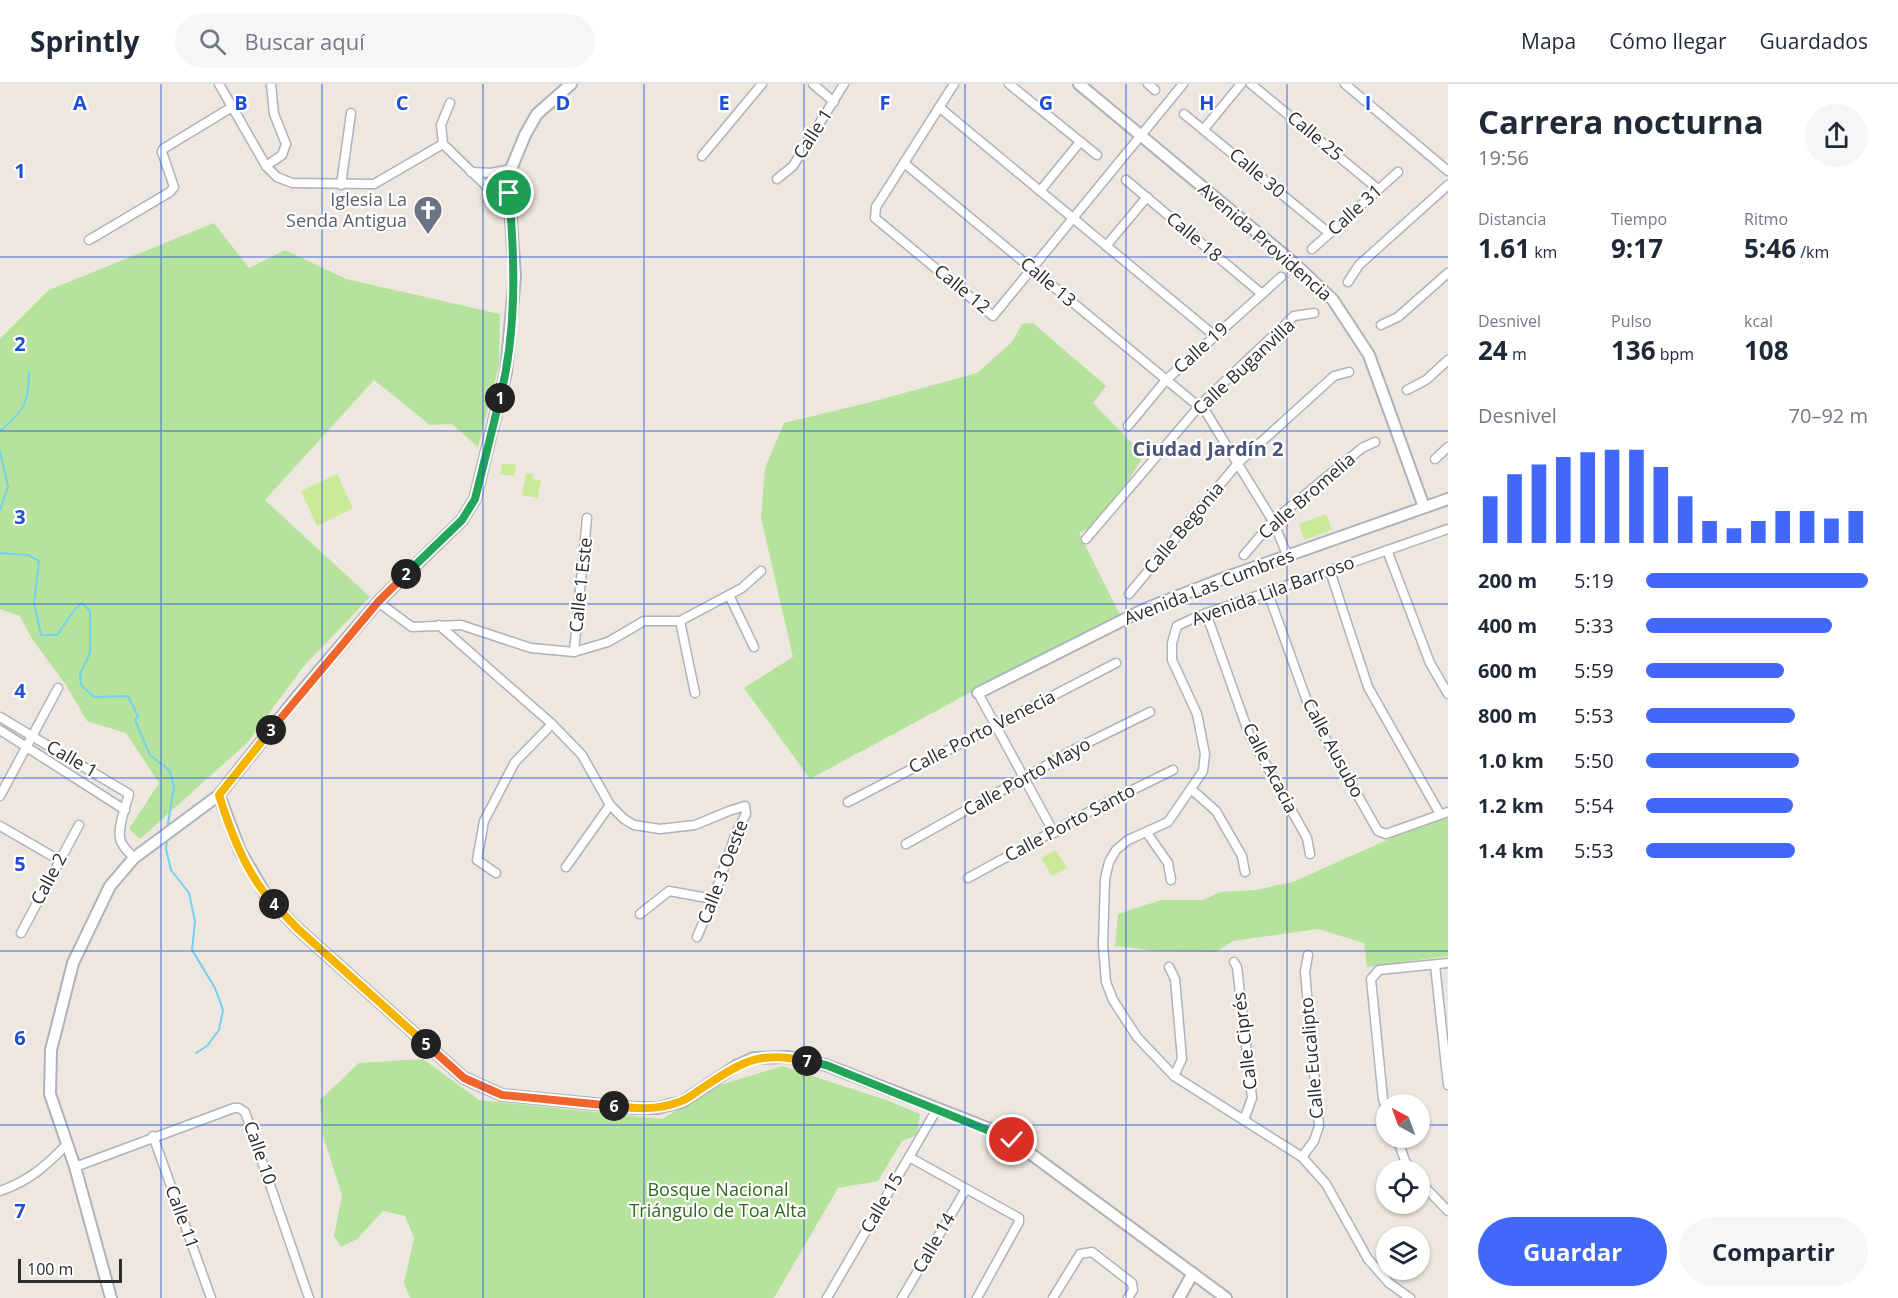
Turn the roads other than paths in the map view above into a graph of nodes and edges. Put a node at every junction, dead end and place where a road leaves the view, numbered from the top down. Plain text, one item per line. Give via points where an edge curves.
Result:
1 (219, 84) edge
2 (271, 84) edge
3 (571, 84) edge
4 (762, 84) edge
5 (813, 84) edge
6 (843, 84) edge
7 (954, 84) edge
8 (1009, 84) edge
9 (1078, 84) edge
10 (1183, 84) edge
11 (1241, 84) edge
12 (1251, 84) edge
13 (1345, 84) edge
14 (834, 102) junction
15 (450, 103) dead end
16 (232, 107) junction
17 (939, 107) junction
18 (351, 112) dead end
19 (1184, 114) dead end
20 (1204, 129) junction
21 (1141, 135) junction
22 (1080, 142) junction
23 (443, 144) junction
24 (1098, 155) dead end
25 (702, 156) dead end
26 (904, 163) junction
27 (513, 164) junction
28 (266, 166) junction
29 (1448, 171) edge
30 (470, 172) junction
31 (1398, 172) dead end
32 (777, 179) dead end
33 (1126, 180) dead end
34 (342, 185) junction
35 (1448, 185) edge
36 (1378, 189) junction
37 (1040, 191) junction
38 (1147, 197) junction
39 (511, 210) junction
40 (1073, 219) junction
41 (1329, 233) junction
42 (89, 240) dead end
43 (1106, 246) junction
44 (1312, 249) dead end
45 (1032, 269) junction
46 (1448, 273) edge
47 (1281, 277) dead end
48 (1348, 282) dead end
49 (1262, 294) junction
50 (1314, 313) dead end
51 (1381, 325) dead end
52 (1215, 336) junction
53 (1448, 360) edge
54 (1349, 372) dead end
55 (1166, 380) junction
56 (1407, 390) dead end
57 (1192, 401) dead end
58 (1201, 404) junction
59 (1128, 426) dead end
60 (1375, 442) dead end
61 (1448, 447) edge
62 (1435, 459) dead end
63 (1238, 462) junction
64 (1448, 499) edge
65 (1424, 507) junction
66 (587, 518) dead end
67 (1273, 521) junction
68 (1448, 529) edge
69 (1086, 539) dead end
70 (1387, 550) junction
71 (1244, 555) dead end
72 (1288, 557) junction
73 (761, 571) dead end
74 (1330, 571) junction
75 (1268, 592) junction
76 (1129, 594) dead end
77 (729, 595) junction
78 (378, 602) junction
79 (1206, 614) junction
80 (680, 621) junction
81 (439, 625) junction
82 (754, 647) dead end
83 (574, 652) junction
84 (1116, 663) dead end
85 (57, 688) dead end
86 (695, 693) dead end
87 (978, 693) joint
88 (1448, 694) edge
89 (1150, 712) dead end
90 (0, 717) edge
91 (552, 724) junction
92 (995, 724) junction
93 (0, 730) edge
94 (32, 736) junction
95 (27, 746) junction
96 (1173, 770) dead end
97 (1024, 778) junction
98 (1191, 789) junction
99 (219, 795) junction
100 (0, 796) edge
101 (848, 802) dead end
102 (610, 805) junction
103 (125, 810) junction
104 (1444, 813) edge
105 (79, 825) dead end
106 (0, 826) edge
107 (1054, 833) junction
108 (1147, 833) junction
109 (906, 844) dead end
110 (1310, 854) dead end
111 (134, 858) junction
112 (59, 860) junction
113 (566, 867) dead end
114 (1245, 872) dead end
115 (496, 873) dead end
116 (968, 878) dead end
117 (1171, 880) dead end
118 (713, 899) junction
119 (640, 914) dead end
120 (21, 933) dead end
121 (697, 937) dead end
122 (1308, 956) dead end
123 (1234, 962) dead end
124 (1448, 963) edge
125 (1435, 964) junction
126 (1169, 967) dead end
127 (1174, 1076) junction
128 (1448, 1085) edge
129 (1382, 1094) edge
130 (937, 1109) junction
131 (1244, 1120) junction
132 (153, 1136) junction
133 (67, 1144) junction
134 (909, 1157) junction
135 (1302, 1157) junction
136 (75, 1167) junction
137 (966, 1189) junction
138 (0, 1191) edge
139 (1430, 1192) edge
140 (1448, 1211) edge
141 (1193, 1273) junction
142 (111, 1298) edge
143 (211, 1298) edge
144 (309, 1298) edge
145 (827, 1298) edge
146 (902, 1298) edge
147 (977, 1298) edge
148 (1053, 1298) edge
149 (1128, 1298) edge
150 (1179, 1298) edge
151 (1226, 1298) edge
152 (1410, 1298) edge

1 - 16 street
2 - 28 street via 274,114 286,144 282,155
3 - 27 street via 537,114
4 - 25 street
5 - 14 street
6 - 14 street, Calle 1
7 - 17 street, Calle 12
8 - 22 street
9 - 21 street, Avenida Providencia
10 - 21 street, Calle 12
11 - 20 street
12 - 36 street, Calle 25
13 - 29 street
14 - 32 street, Calle 1 via 793,166
15 - 23 street via 441,125
16 - 28 street
16 - 42 street via 163,149 174,187 170,192
17 - 26 street, Calle 12
17 - 37 street
18 - 34 street
19 - 20 street, Calle 30
20 - 41 street, Calle 30
21 - 40 street, Calle 12
21 - 65 street, Avenida Providencia via 1333,300 1369,355
22 - 24 street
22 - 37 street
23 - 30 street
23 - 34 street via 374,184
26 - 45 street, Calle 13
26 - 45 street, Calle 12 via 876,207 875,218 993,316
27 - 30 street via 490,173
27 - 39 street
28 - 34 street via 277,177 292,183
30 - 39 street
31 - 36 street, Calle 31
33 - 38 street, Calle 18
35 - 48 street via 1359,265
36 - 41 street, Calle 31
37 - 40 street
38 - 43 street
38 - 49 street, Calle 18
39 - 78 street via 515,276 506,372 475,499 462,520
40 - 43 street
40 - 45 street, Calle 12
41 - 44 street, Calle 31
43 - 52 street
45 - 55 street, Calle 13
46 - 51 street via 1398,317
47 - 49 street, Calle 19
49 - 52 street, Calle 19
50 - 58 street, Calle Buganvilla via 1294,316
52 - 55 street, Calle 19
53 - 56 street via 1426,380
54 - 63 street, Calle Begonia via 1334,376
55 - 57 street, Calle 13
55 - 59 street, Calle 19
58 - 63 street
58 - 69 street, Calle Buganvilla
60 - 67 street, Calle Bromelia via 1362,448
61 - 62 street
63 - 67 street
63 - 76 street, Calle Begonia
64 - 65 street, Avenida Las Cumbres
65 - 72 street, Avenida Las Cumbres
66 - 83 street, Calle 1 Este
67 - 71 street, Calle Bromelia
67 - 72 street
68 - 70 street, Avenida Lila Barroso
70 - 74 street, Avenida Lila Barroso
70 - 88 street via 1430,663
72 - 87 street, Avenida Las Cumbres via 1144,609
73 - 77 street
74 - 75 street, Avenida Lila Barroso
74 - 104 street via 1368,687
75 - 79 street, Avenida Lila Barroso
75 - 104 street, Calle Ausubo via 1312,715 1378,831 1386,834
77 - 80 street
77 - 82 street
78 - 81 street via 412,627
78 - 99 street
79 - 98 street, Avenida Lila Barroso via 1177,626 1172,643 1172,660 1197,714 1205,754 1203,771
79 - 110 street, Calle Acacia via 1249,734 1307,838
80 - 83 street via 644,621 608,642
80 - 86 street
81 - 83 street via 461,625 531,648
81 - 91 street
84 - 92 street, Calle Porto Venecia
85 - 94 street
87 - 92 street
89 - 97 street, Calle Porto Mayo
90 - 94 street, Calle 1
91 - 102 street via 582,755
91 - 115 street via 515,762 484,821 477,860
92 - 97 street
92 - 101 street, Calle Porto Venecia
93 - 95 street, Calle 1
94 - 95 street
94 - 103 street, Calle 1 via 129,794
95 - 100 street
95 - 103 street, Calle 1
96 - 107 street, Calle Porto Santo
97 - 107 street
97 - 109 street, Calle Porto Mayo
98 - 108 street, Avenida Lila Barroso via 1168,822
98 - 114 street via 1216,811 1242,856
99 - 111 street
99 - 130 street via 240,852 267,897 464,1078 502,1095 657,1108 682,1102 735,1066 754,1058 788,1057 826,1065
102 - 113 street
102 - 118 street, Calle 3 Oeste via 634,825 660,829 695,825 745,806 746,814
103 - 111 street, Calle 1 via 120,838
105 - 112 street, Calle 2
106 - 112 street
107 - 116 street, Calle Porto Santo
108 - 117 street via 1168,864
108 - 127 street, Avenida Lila Barroso via 1128,840 1109,862 1103,945 1106,982 1137,1037
111 - 133 street via 110,886 64,991 51,1050 50,1094
112 - 120 street, Calle 2
118 - 119 street via 669,891
118 - 121 street, Calle 3 Oeste
122 - 135 street, Calle Eucalipto via 1305,972 1319,1126
123 - 131 street, Calle Ciprés via 1252,1098
124 - 125 street
125 - 128 street
125 - 129 street via 1379,970 1371,979
126 - 127 street via 1175,979 1182,1059
127 - 131 street, Avenida Lila Barroso
130 - 134 street, Calle 15
130 - 141 street via 1012,1140
131 - 135 street, Avenida Lila Barroso
132 - 136 street, Calle 10
132 - 143 street, Calle 11
132 - 144 street, Calle 10 via 234,1108 245,1112
133 - 136 street
133 - 138 street via 49,1164 20,1185
134 - 137 street
134 - 145 street, Calle 15
135 - 152 street, Avenida Lila Barroso via 1326,1184 1368,1259 1389,1283
136 - 142 street
137 - 146 street, Calle 14
137 - 147 street via 1017,1215 1019,1222
139 - 140 street
141 - 150 street
141 - 151 street
148 - 149 street via 1080,1254 1092,1252 1132,1283

